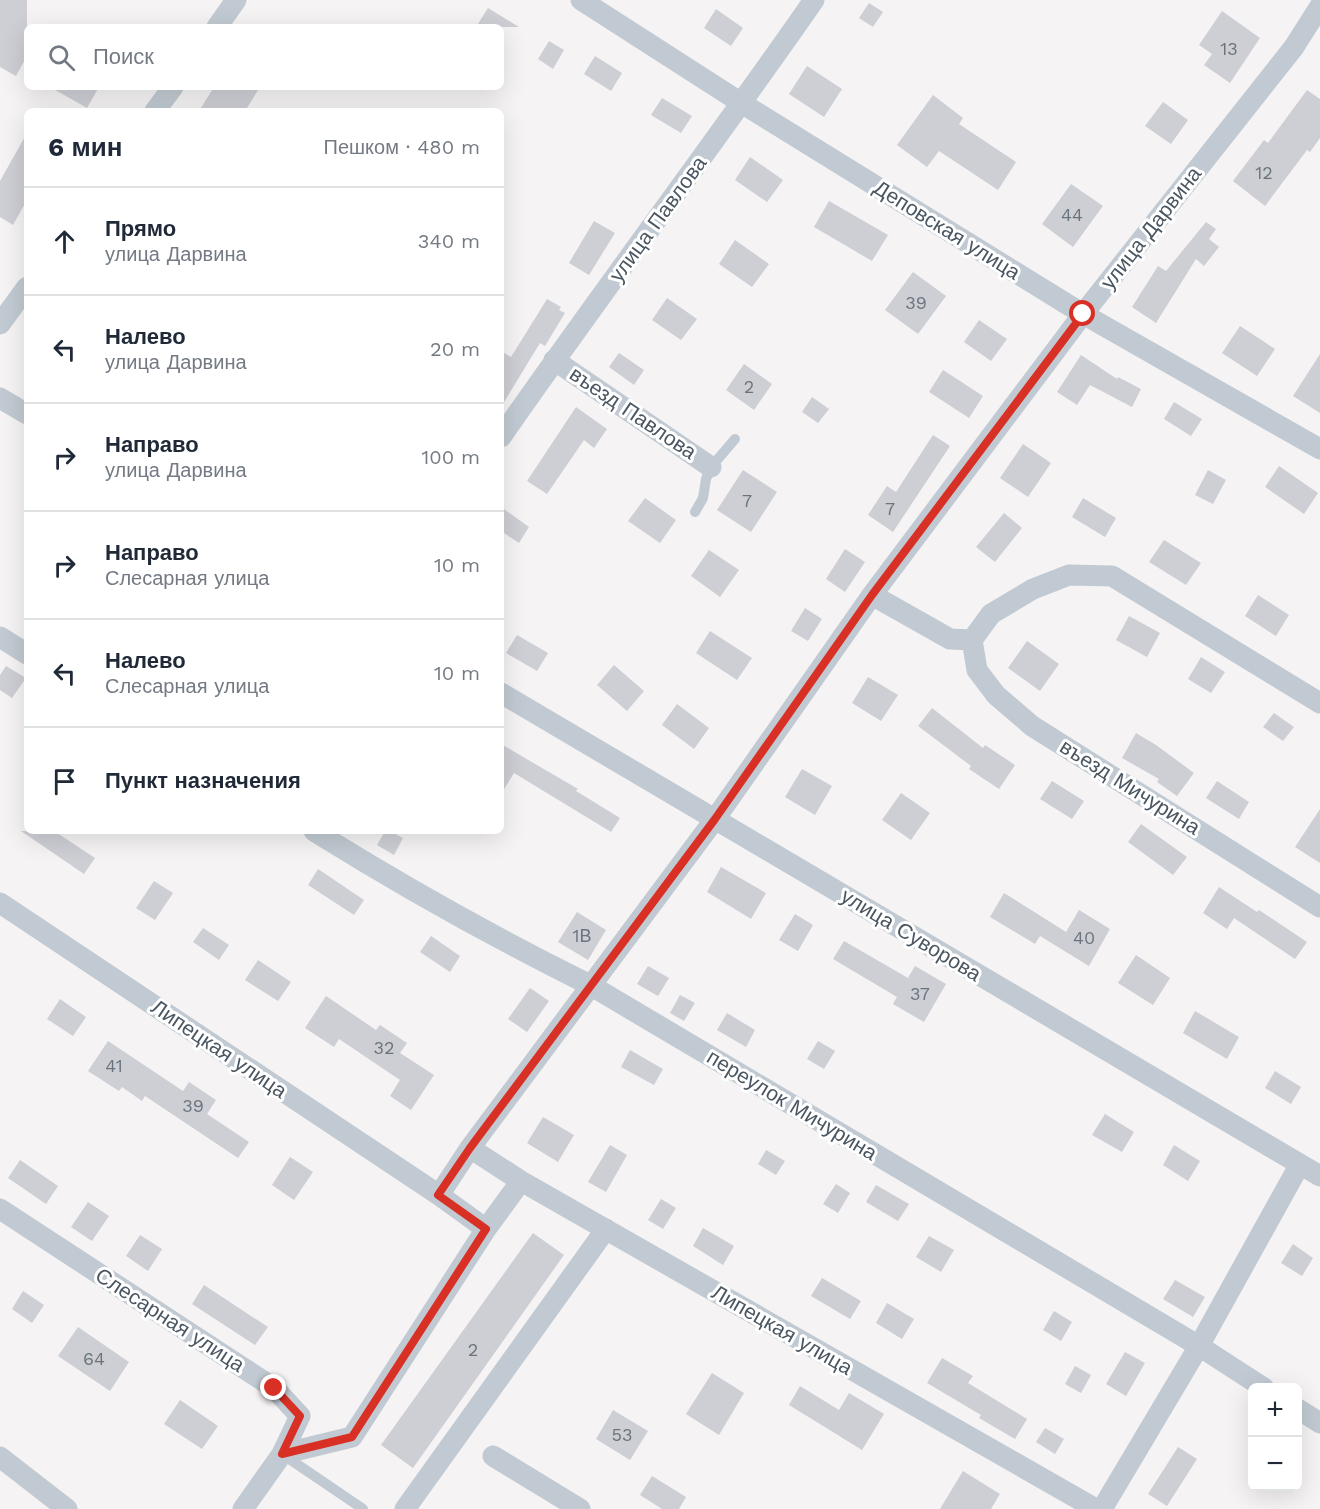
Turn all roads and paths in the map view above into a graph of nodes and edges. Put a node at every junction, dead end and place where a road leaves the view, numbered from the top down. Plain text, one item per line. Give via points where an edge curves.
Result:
1 (236, 0) edge
2 (580, 0) edge
3 (814, 0) edge
4 (1320, 6) edge
5 (219, 24) edge
6 (171, 90) edge
7 (742, 104) junction
8 (157, 108) edge
9 (24, 291) edge
10 (1083, 314) junction
11 (0, 324) edge
12 (555, 360) junction
13 (0, 398) edge
14 (24, 412) edge
15 (504, 433) edge
16 (735, 439) dead end
17 (1320, 449) edge
18 (711, 467) junction
19 (695, 512) dead end
20 (872, 595) junction
21 (0, 637) edge
22 (972, 640) junction
23 (24, 652) edge
24 (504, 695) edge
25 (1320, 702) edge
26 (715, 819) junction
27 (319, 834) edge
28 (0, 903) edge
29 (1320, 907) edge
30 (590, 986) junction
31 (470, 1148) junction
32 (1299, 1164) junction
33 (1320, 1176) edge
34 (521, 1181) junction
35 (438, 1195) junction
36 (0, 1209) edge
37 (486, 1229) junction
38 (606, 1229) junction
39 (1199, 1346) junction
40 (1256, 1383) edge
41 (1302, 1412) edge
42 (1320, 1423) edge
43 (282, 1454) junction
44 (493, 1456) dead end
45 (0, 1457) edge
46 (67, 1509) edge
47 (243, 1509) edge
48 (363, 1509) edge
49 (405, 1509) edge
50 (580, 1509) edge
51 (1096, 1509) edge
52 (1102, 1509) edge

1 - 5 street
2 - 7 street, Деповская улица
3 - 7 street, улица Павлова
4 - 10 street, улица Дарвина via 1294,47
6 - 8 street
7 - 10 street, Деповская улица
7 - 12 street, улица Павлова
9 - 11 street
10 - 17 street, Деповская улица
10 - 20 street, улица Дарвина
12 - 15 street, улица Павлова
12 - 18 street, въезд Павлова
13 - 14 street
16 - 18 lane
18 - 19 lane
20 - 22 street via 950,639
20 - 26 street, улица Дарвина
21 - 23 street
22 - 25 street via 991,614 1034,589 1069,575 1112,576
22 - 29 street, въезд Мичурина via 977,670 996,695 1032,726
24 - 26 street, улица Суворова
26 - 30 street, улица Дарвина
26 - 32 street, улица Суворова
27 - 30 street, переулок Мичурина via 400,884
28 - 35 street, Липецкая улица
30 - 31 street, улица Дарвина
30 - 39 street, переулок Мичурина
31 - 34 street, Липецкая улица
31 - 35 street, улица Дарвина
32 - 33 street, улица Суворова
32 - 39 street
34 - 37 street
34 - 38 street, Липецкая улица
35 - 37 street
36 - 43 street, Слесарная улица via 274,1388 300,1416
37 - 43 street via 352,1437
38 - 49 street
38 - 51 street, Липецкая улица
39 - 40 street, переулок Мичурина
39 - 52 street
41 - 42 street
43 - 47 street
43 - 48 lane
44 - 50 street
45 - 46 street

